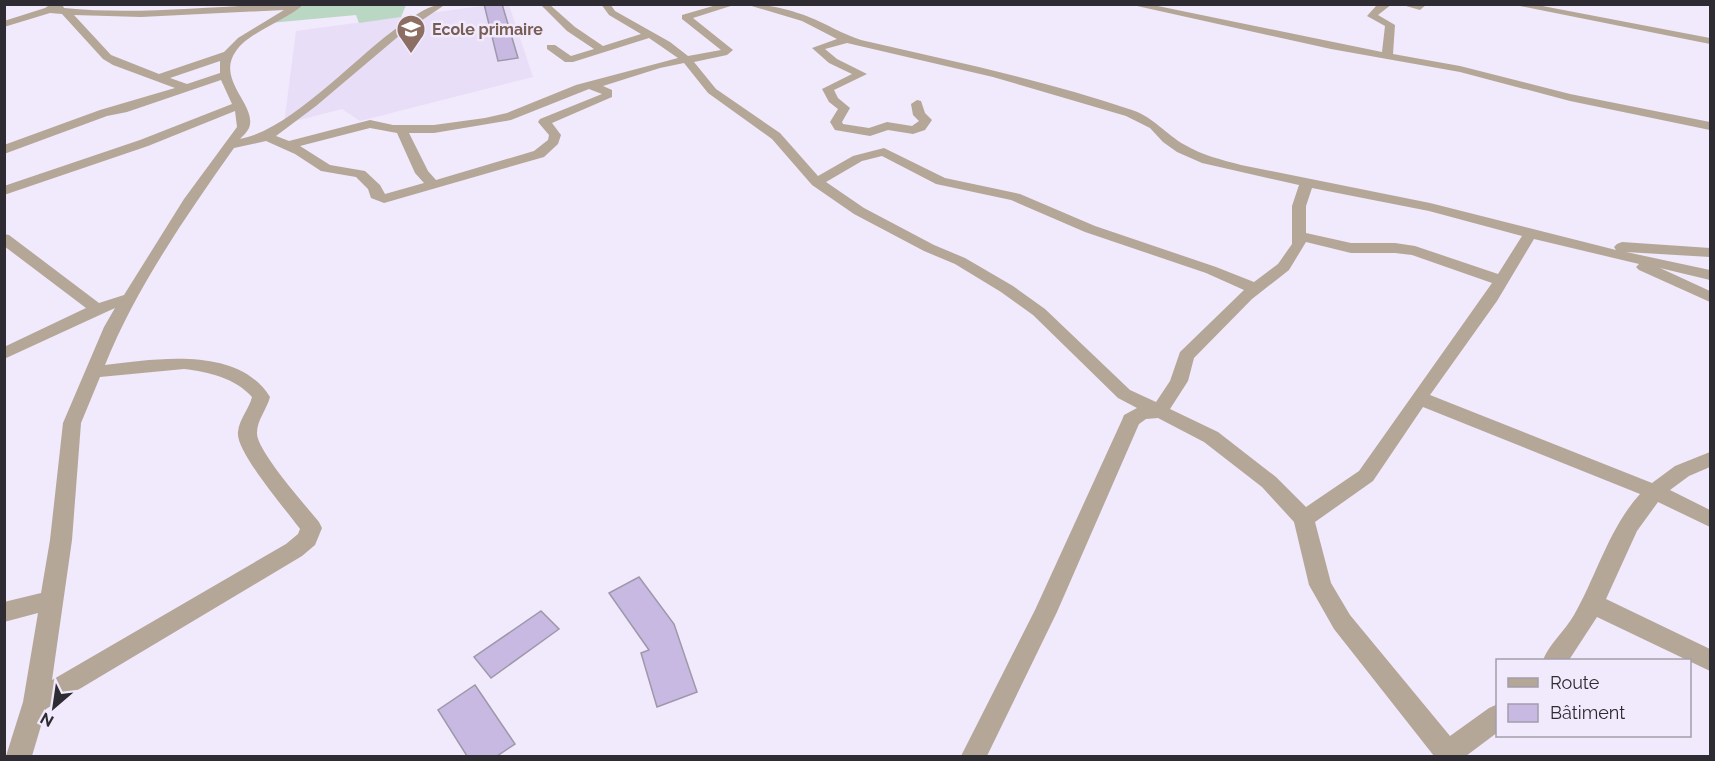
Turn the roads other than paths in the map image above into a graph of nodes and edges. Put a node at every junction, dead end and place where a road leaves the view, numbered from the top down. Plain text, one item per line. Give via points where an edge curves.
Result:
1 (307, 4) edge
2 (442, 4) edge
3 (605, 4) edge
4 (733, 4) edge
5 (749, 4) edge
6 (1132, 4) edge
7 (1388, 4) edge
8 (1403, 4) edge
9 (1423, 4) edge
10 (1514, 4) edge
11 (300, 5) edge
12 (544, 5) edge
13 (60, 8) edge
14 (791, 10) edge
15 (4, 24) edge
16 (650, 35) junction
17 (846, 40) junction
18 (1710, 41) edge
19 (551, 47) dead end
20 (602, 50) junction
21 (229, 54) junction
22 (1387, 56) junction
23 (688, 61) junction
24 (225, 75) junction
25 (162, 77) junction
26 (590, 85) junction
27 (184, 87) junction
28 (917, 104) dead end
29 (239, 105) junction
30 (1710, 126) edge
31 (400, 129) junction
32 (266, 136) junction
33 (232, 145) junction
34 (290, 145) junction
35 (4, 150) edge
36 (818, 182) junction
37 (1306, 184) junction
38 (433, 185) junction
39 (4, 191) edge
40 (1530, 234) junction
41 (1298, 235) junction
42 (4, 238) edge
43 (1570, 244) junction
44 (1710, 252) edge
45 (1626, 257) junction
46 (1710, 275) edge
47 (1502, 281) junction
48 (1256, 289) junction
49 (1710, 297) edge
50 (130, 298) junction
51 (97, 309) junction
52 (4, 354) edge
53 (93, 372) junction
54 (1419, 398) junction
55 (1159, 412) junction
56 (1710, 459) edge
57 (1655, 492) junction
58 (1304, 519) junction
59 (1710, 519) edge
60 (51, 600) junction
61 (1591, 603) junction
62 (4, 612) edge
63 (1556, 659) edge
64 (1710, 660) edge
65 (36, 702) junction
66 (1496, 718) edge
67 (1449, 755) edge
68 (19, 756) edge
69 (974, 756) edge

1 - 11 street
2 - 32 street via 414,19
3 - 16 street via 612,13
4 - 23 street via 685,17 728,50
5 - 14 street
6 - 22 street
7 - 22 street via 1372,16 1390,25
8 - 9 street
10 - 18 street
11 - 13 street via 158,13
11 - 21 street via 253,33
12 - 20 street via 571,30
13 - 15 street
13 - 25 street via 107,57
14 - 17 street
16 - 20 street
16 - 23 street
17 - 28 street via 817,48 833,61 861,74 828,89 833,100 844,108 836,122 839,127 870,132 887,126 913,130 926,120 919,115
17 - 37 street via 996,74 1112,107 1154,124 1167,139 1207,160
19 - 20 street via 567,60
21 - 24 street
21 - 25 street
22 - 30 street
23 - 26 street via 658,65
23 - 36 street via 712,91 776,136
24 - 27 street
24 - 29 street
25 - 27 street
26 - 31 street via 511,116 435,129
26 - 38 street via 608,94 544,122 555,135 554,141 538,154
27 - 35 street
29 - 33 street via 243,127
29 - 39 street via 123,151
31 - 34 street via 370,124
31 - 38 street via 422,173
32 - 33 street
32 - 34 street
33 - 50 street via 191,199
34 - 38 street via 326,168 360,174 375,188 379,198 393,198
36 - 48 street via 852,162 884,152 941,182 1016,197 1090,229
36 - 55 street via 859,211 1007,289 1039,312 1124,394
37 - 40 street via 1430,207
37 - 41 street via 1299,206
40 - 43 street
40 - 47 street
41 - 47 street via 1351,248 1415,251
41 - 48 street via 1299,244 1284,267
42 - 51 street
43 - 44 street
43 - 45 street
45 - 46 street
45 - 49 street
47 - 54 street
48 - 55 street via 1186,356 1179,381
50 - 51 street
50 - 53 street via 112,327
51 - 52 street
53 - 60 street via 72,423
53 - 65 street via 184,363 217,367 256,389 261,397 259,408 248,425 247,437 270,475 296,504 311,532 294,550
54 - 57 street
54 - 58 street via 1366,476
55 - 58 street via 1211,437 1269,482
55 - 69 street via 1142,413 1126,429 1045,612
56 - 57 street via 1665,481
57 - 59 street
57 - 61 street via 1616,548
58 - 67 street via 1320,585 1342,622
60 - 62 street
60 - 65 street
61 - 63 street
61 - 64 street
65 - 68 street
66 - 67 street

